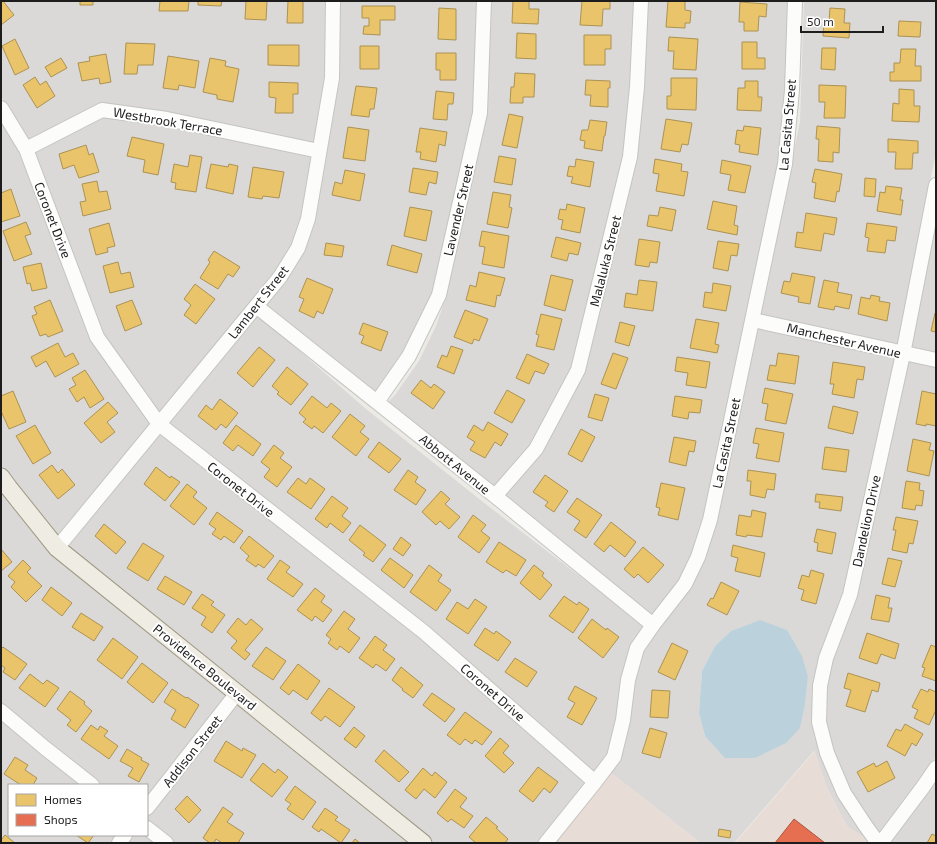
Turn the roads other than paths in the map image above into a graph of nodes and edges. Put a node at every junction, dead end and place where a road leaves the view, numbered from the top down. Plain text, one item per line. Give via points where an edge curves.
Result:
1 (333, 1) edge
2 (484, 1) edge
3 (641, 1) edge
4 (794, 1) edge
5 (1, 108) edge
6 (26, 149) junction
7 (319, 151) junction
8 (936, 185) edge
9 (256, 306) junction
10 (753, 320) junction
11 (903, 354) junction
12 (936, 360) edge
13 (377, 402) junction
14 (159, 424) junction
15 (1, 477) edge
16 (494, 496) junction
17 (57, 548) junction
18 (653, 625) junction
19 (237, 693) junction
20 (1, 711) edge
21 (936, 768) edge
22 (595, 782) junction
23 (91, 784) edge
24 (148, 807) edge
25 (148, 829) edge
26 (166, 843) edge
27 (423, 843) edge
28 (546, 843) edge
29 (879, 843) edge

1 - 7 street, Lambert Street via 332,78
2 - 13 street, Lavender Street via 480,113 439,295 409,356
3 - 16 street, Malaluka Street via 630,157 578,370 536,449
4 - 10 street, La Casita Street via 792,90 785,164
5 - 6 street, Coronet Drive
6 - 7 street, Westbrook Terrace via 102,110 167,119
6 - 14 street, Coronet Drive via 97,337
7 - 9 street, Lambert Street via 308,219 298,248 280,278
8 - 11 street, Dandelion Drive
9 - 13 street, Abbott Avenue
9 - 14 street, Lambert Street
10 - 11 street, Manchester Avenue
10 - 18 street, La Casita Street via 710,520 698,557 685,584
11 - 12 street, Manchester Avenue
11 - 29 street, Dandelion Drive via 850,596 826,658 820,686 819,722 827,753 844,793
13 - 16 street, Abbott Avenue
14 - 17 street, Lambert Street
14 - 22 street, Coronet Drive via 424,632
15 - 17 main road, Providence Boulevard
16 - 18 street, Abbott Avenue
17 - 19 main road, Providence Boulevard
18 - 22 street, La Casita Street via 637,648 628,680 623,720 614,757
19 - 24 street, Addison Street
19 - 27 main road, Providence Boulevard
20 - 23 street
21 - 29 street
22 - 28 street, La Casita Street
25 - 26 street

